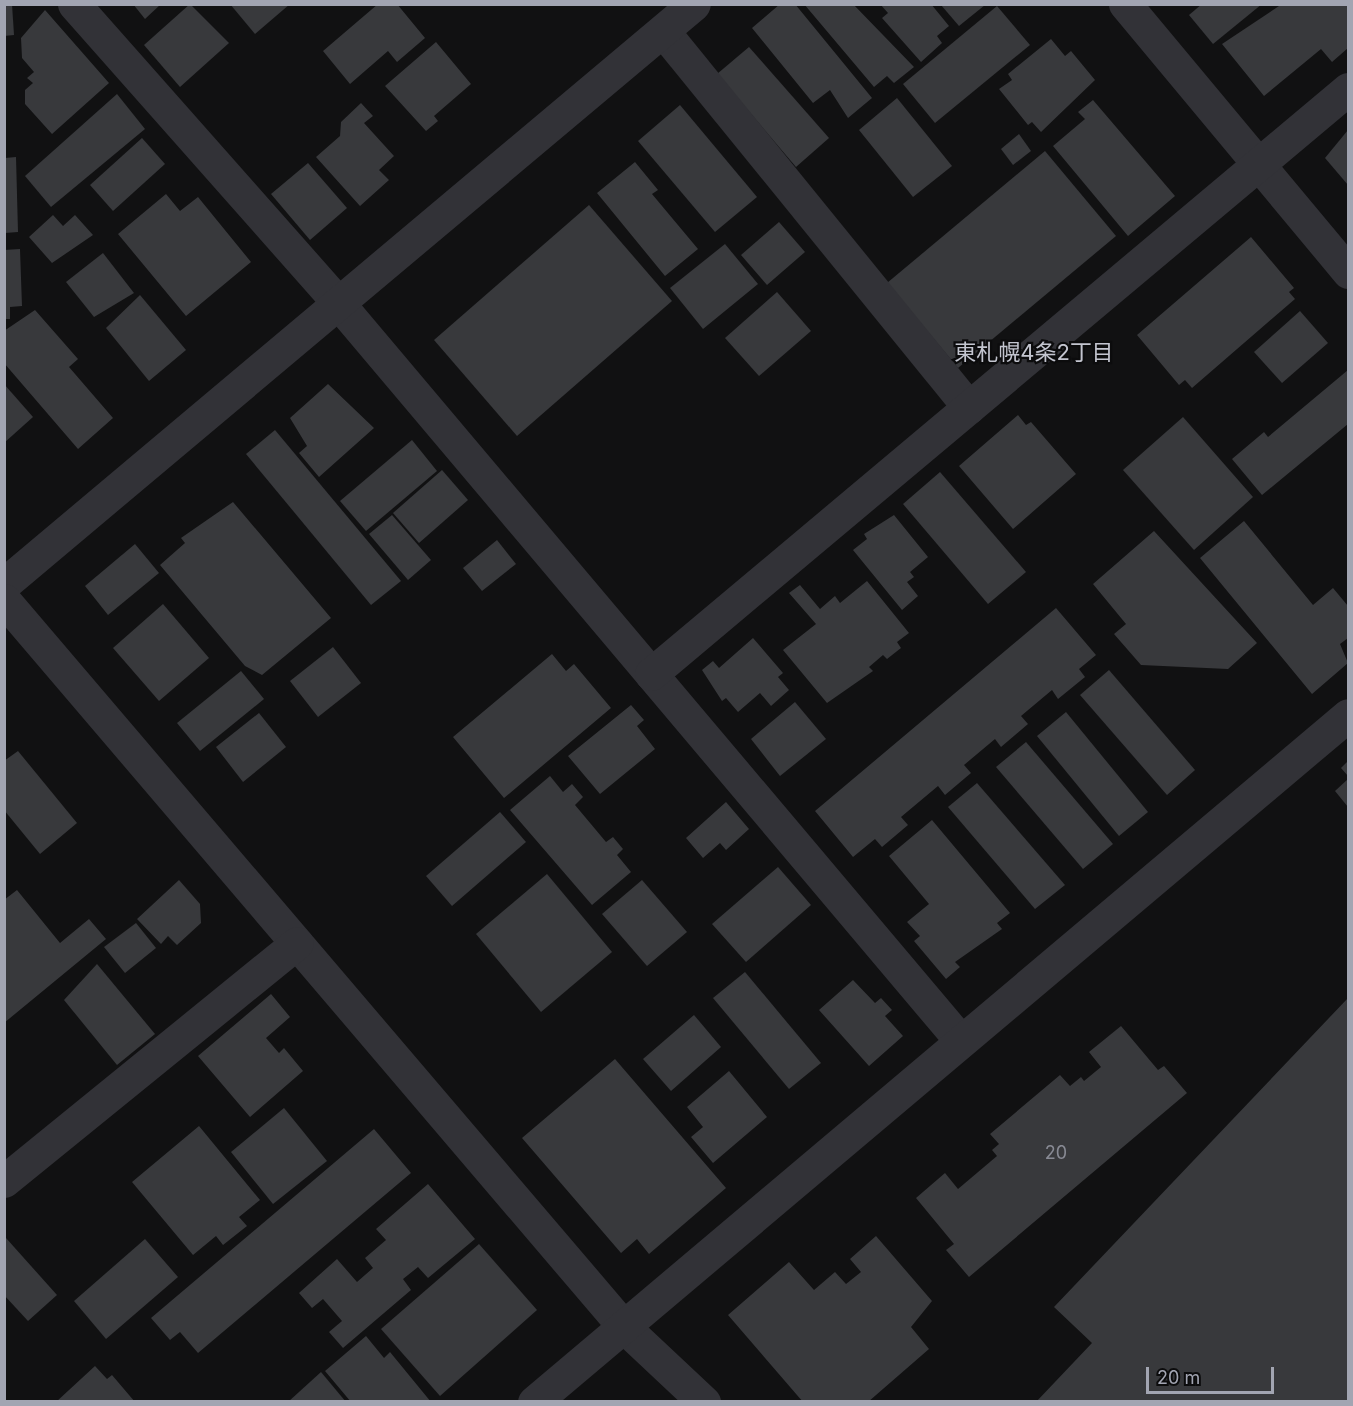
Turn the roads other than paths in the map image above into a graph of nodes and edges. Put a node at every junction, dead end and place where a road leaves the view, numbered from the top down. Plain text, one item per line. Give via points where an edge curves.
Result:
1 (74, 4) edge
2 (694, 4) edge
3 (1125, 4) edge
4 (663, 31) junction
5 (1348, 89) edge
6 (1259, 164) junction
7 (1348, 272) edge
8 (339, 304) junction
9 (969, 407) junction
10 (4, 584) edge
11 (4, 600) edge
12 (651, 674) junction
13 (1348, 715) edge
14 (297, 943) junction
15 (962, 1041) junction
16 (4, 1181) edge
17 (624, 1327) junction
18 (534, 1401) edge
19 (704, 1401) edge

1 - 8 street
2 - 4 street
3 - 6 street
4 - 8 street
4 - 9 street
5 - 6 street
6 - 7 street
6 - 9 street
8 - 10 street
8 - 12 street
9 - 12 street
11 - 14 street
12 - 15 street
13 - 15 street
14 - 16 street
14 - 17 street
15 - 17 street
17 - 18 street
17 - 19 street

